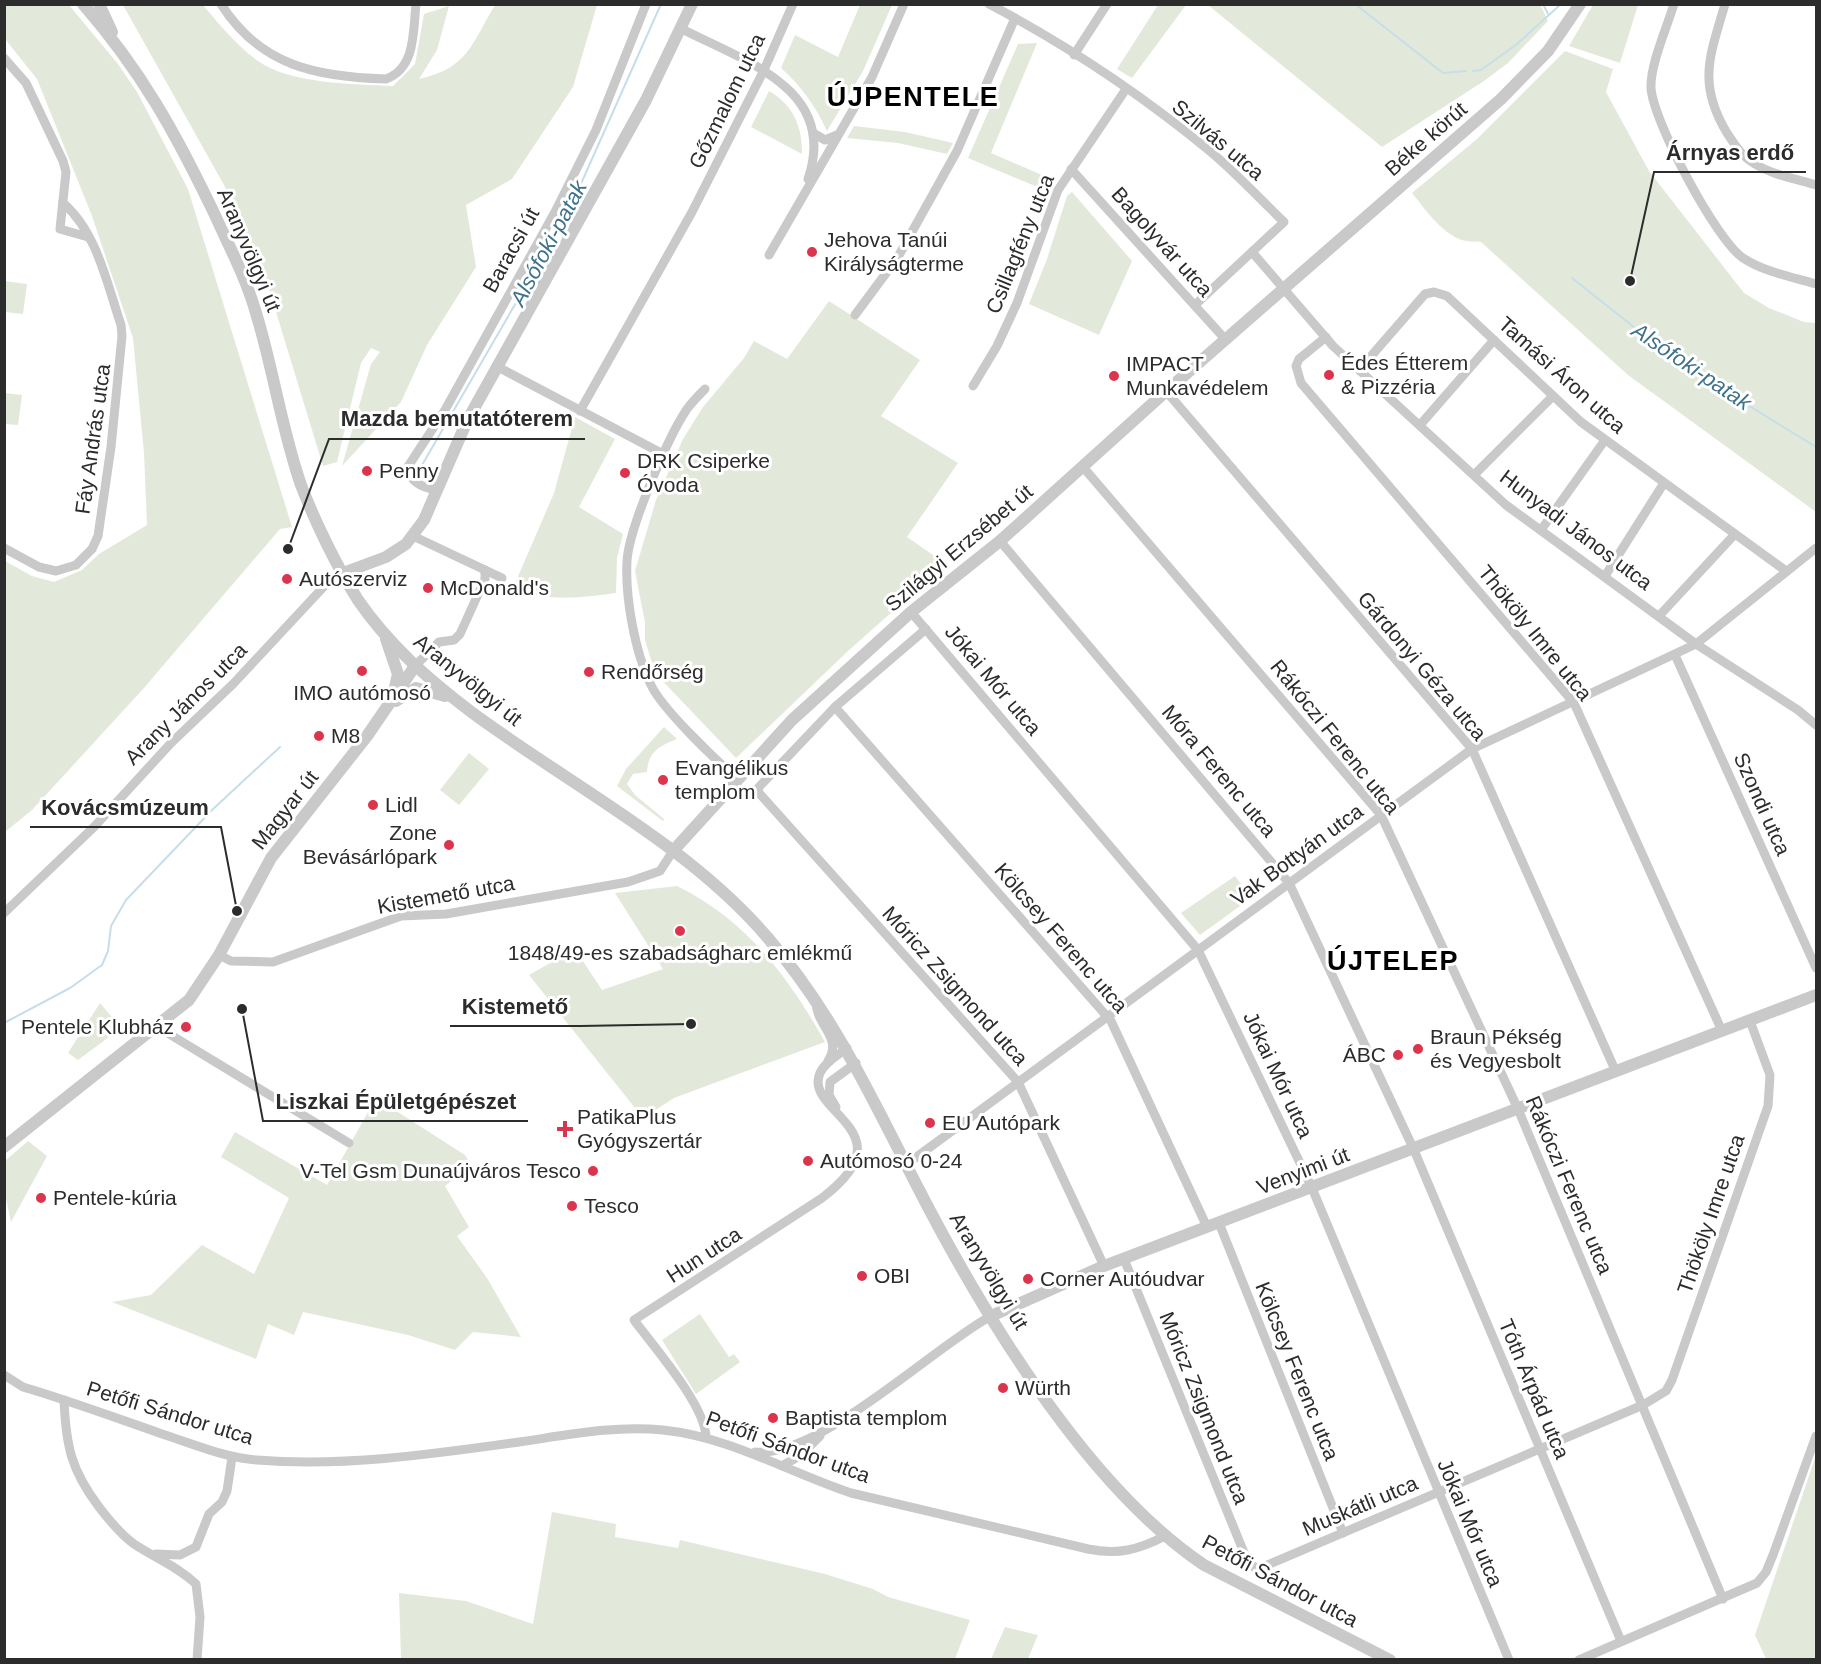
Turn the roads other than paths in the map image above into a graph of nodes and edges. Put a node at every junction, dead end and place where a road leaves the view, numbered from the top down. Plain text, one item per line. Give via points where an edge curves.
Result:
1 (83, 4) edge
2 (99, 4) edge
3 (221, 4) edge
4 (416, 4) edge
5 (646, 4) edge
6 (692, 4) edge
7 (793, 4) edge
8 (904, 4) edge
9 (989, 4) edge
10 (1107, 4) edge
11 (1580, 4) edge
12 (1674, 4) edge
13 (1725, 4) edge
14 (1015, 18) junction
15 (681, 29) junction
16 (117, 44) junction
17 (1074, 55) junction
18 (4, 58) edge
19 (764, 70) junction
20 (1126, 89) junction
21 (813, 133) junction
22 (839, 133) junction
23 (1071, 169) junction
24 (1816, 185) edge
25 (805, 190) junction
26 (63, 203) junction
27 (88, 237) junction
28 (1252, 252) junction
29 (769, 255) dead end
30 (1816, 284) edge
31 (1283, 288) junction
32 (1195, 305) junction
33 (855, 315) dead end
34 (1326, 337) junction
35 (1225, 339) junction
36 (1494, 340) junction
37 (496, 366) junction
38 (1359, 370) junction
39 (972, 386) dead end
40 (705, 389) dead end
41 (1166, 391) junction
42 (1554, 396) junction
43 (580, 411) junction
44 (1420, 424) junction
45 (1605, 440) junction
46 (665, 455) junction
47 (1083, 467) junction
48 (1475, 474) junction
49 (1664, 483) junction
50 (437, 490) junction
51 (1541, 530) junction
52 (1735, 534) junction
53 (413, 536) junction
54 (1000, 541) junction
55 (4, 548) edge
56 (1816, 548) edge
57 (366, 567) junction
58 (484, 570) junction
59 (1786, 571) junction
60 (343, 573) junction
61 (1605, 576) junction
62 (502, 579) dead end
63 (352, 589) junction
64 (911, 612) junction
65 (1659, 616) junction
66 (926, 629) junction
67 (383, 633) junction
68 (1696, 644) junction
69 (1675, 656) junction
70 (416, 666) junction
71 (459, 702) junction
72 (1574, 703) junction
73 (835, 707) junction
74 (387, 710) junction
75 (1816, 725) edge
76 (1472, 749) junction
77 (737, 779) junction
78 (758, 788) joint
79 (1381, 815) junction
80 (673, 851) junction
81 (1289, 882) junction
82 (4, 913) edge
83 (1198, 950) junction
84 (219, 955) junction
85 (1816, 968) edge
86 (1816, 995) edge
87 (816, 1001) junction
88 (1107, 1017) junction
89 (1750, 1021) junction
90 (156, 1026) junction
91 (1722, 1031) junction
92 (847, 1048) junction
93 (856, 1063) junction
94 (826, 1064) junction
95 (1616, 1072) junction
96 (840, 1074) junction
97 (866, 1082) junction
98 (1018, 1082) junction
99 (1518, 1109) junction
100 (840, 1114) junction
101 (349, 1143) dead end
102 (4, 1147) edge
103 (1414, 1150) junction
104 (907, 1164) junction
105 (1311, 1188) junction
106 (1213, 1225) junction
107 (1124, 1259) junction
108 (1104, 1266) junction
109 (991, 1316) junction
110 (4, 1376) edge
111 (64, 1400) junction
112 (1643, 1405) junction
113 (827, 1429) junction
114 (1816, 1436) edge
115 (706, 1437) junction
116 (1540, 1449) junction
117 (748, 1452) junction
118 (232, 1457) junction
119 (782, 1466) junction
120 (1438, 1492) junction
121 (1342, 1533) junction
122 (1165, 1536) junction
123 (152, 1553) junction
124 (1255, 1568) joint
125 (1723, 1599) junction
126 (1621, 1641) junction
127 (197, 1659) edge
128 (1390, 1659) edge
129 (1509, 1659) edge
130 (1579, 1659) edge

1 - 16 street, Aranyvölgyi út
2 - 16 street
3 - 4 street via 256,46 284,63 386,79 397,74 407,62
5 - 50 street, Baracsi út via 596,130 555,212 445,410 407,468 418,485
6 - 15 street, Baracsi út
7 - 19 street, Gőzmalom utca
8 - 22 street via 872,77
9 - 14 street, Szilvás utca
10 - 17 street
11 - 31 street, Béke körút via 1548,51 1516,85
12 - 30 street via 1652,77 1658,118 1711,217 1735,252 1755,264
13 - 24 street via 1707,64 1712,104 1720,122 1737,148 1755,165
14 - 17 street, Szilvás utca
14 - 33 street via 957,151 898,257
15 - 19 street
15 - 37 street, Baracsi út via 646,100
16 - 60 street, Aranyvölgyi út via 163,112 248,287 301,484
17 - 20 street, Szilvás utca
18 - 26 street via 26,83 63,161
19 - 21 street via 794,93
19 - 43 street, Gőzmalom utca via 692,212
20 - 23 street, Csillagfény utca
20 - 28 street, Szilvás utca via 1212,153 1284,222
21 - 22 street via 825,140
21 - 25 street via 813,160
22 - 25 street
23 - 32 street, Bagolyvár utca
23 - 39 street, Csillagfény utca via 1058,190 1010,319
25 - 29 street
26 - 27 street, Fáy András utca
26 - 27 street via 60,229
27 - 55 street, Fáy András utca via 121,325 122,354 98,536 92,549 76,565 56,571 39,567
28 - 31 street, Hunyadi János utca
28 - 32 street
31 - 34 street, Hunyadi János utca
31 - 35 street, Szilágyi Erzsébet út
32 - 35 street, Bagolyvár utca
34 - 38 street, Hunyadi János utca
34 - 72 street, Thököly Imre utca via 1299,359 1296,370 1301,383
35 - 41 street, Szilágyi Erzsébet út
36 - 38 street, Tamási Áron utca via 1447,296 1425,294
36 - 42 street, Tamási Áron utca
36 - 44 street
37 - 43 street
37 - 50 street, Baracsi út
38 - 44 street, Hunyadi János utca
40 - 46 street via 687,409
41 - 47 street, Szilágyi Erzsébet út
41 - 76 street, Gárdonyi Géza utca
42 - 45 street, Tamási Áron utca
42 - 48 street
43 - 46 street
44 - 48 street, Hunyadi János utca
45 - 49 street, Tamási Áron utca
45 - 51 street
46 - 77 street via 631,539 627,562 636,641 651,687
47 - 54 street, Szilágyi Erzsébet út
47 - 79 street, Rákóczi Ferenc utca
48 - 51 street, Hunyadi János utca via 1506,505
49 - 52 street, Tamási Áron utca
49 - 61 street
50 - 53 street, Baracsi út
51 - 61 street, Hunyadi János utca
52 - 59 street, Tamási Áron utca
52 - 65 street
53 - 57 street, Baracsi út
53 - 58 street
54 - 64 street, Szilágyi Erzsébet út
54 - 81 street, Móra Ferenc utca
56 - 59 street, Vak Bottyán utca
57 - 60 street, Baracsi út
57 - 63 street, Baracsi út
58 - 62 street
58 - 70 street via 485,579 460,633 454,640 439,642
59 - 68 street, Vak Bottyán utca
60 - 63 street, Aranyvölgyi út
60 - 82 street, Arany János utca via 330,580 94,827
61 - 65 street, Hunyadi János utca
63 - 67 street, Aranyvölgyi út
64 - 66 street, Jókai Mór utca
64 - 77 street, Szilágyi Erzsébet út via 792,720
65 - 68 street, Hunyadi János utca
66 - 73 street, Szilágyi Erzsébet út
66 - 83 street, Jókai Mór utca
67 - 70 street, Aranyvölgyi út
67 - 74 street via 398,674
68 - 69 street, Vak Bottyán utca
68 - 75 street, Hunyadi János utca
69 - 72 street, Vak Bottyán utca
69 - 85 street, Szondi utca
70 - 71 street, Aranyvölgyi út
70 - 74 street, Magyar út
71 - 74 street via 416,688
71 - 80 street, Aranyvölgyi út
72 - 76 street, Vak Bottyán utca
72 - 91 street, Thököly Imre utca
73 - 78 street, Szilágyi Erzsébet út
73 - 88 street, Kölcsey Ferenc utca
74 - 84 street, Magyar út via 271,858
76 - 79 street, Vak Bottyán utca
76 - 95 street, Gárdonyi Géza utca
77 - 80 street, Szilágyi Erzsébet út
78 - 98 street, Móricz Zsigmond utca via 765,803
79 - 81 street, Vak Bottyán utca
79 - 99 street, Rákóczi Ferenc utca
80 - 84 street, Kistemető utca via 660,871 628,882 446,914 401,916 273,962 231,962
80 - 87 street, Aranyvölgyi út via 759,928
81 - 83 street, Vak Bottyán utca
81 - 103 street, Móra Ferenc utca
83 - 88 street, Vak Bottyán utca
83 - 105 street, Jókai Mór utca
84 - 90 street, Magyar út via 189,1000
86 - 89 street, Venyimi út
87 - 92 street, Aranyvölgyi út
87 - 94 street, Aranyvölgyi út via 816,1014 834,1042 834,1052
88 - 98 street, Vak Bottyán utca
88 - 106 street, Kölcsey Ferenc utca
89 - 91 street, Venyimi út
89 - 112 street, Thököly Imre utca via 1770,1075 1768,1106 1672,1380 1666,1391
90 - 101 street
90 - 102 street, Magyar út
91 - 95 street, Venyimi út
92 - 93 street, Aranyvölgyi út
92 - 94 street
93 - 96 street
93 - 97 street, Aranyvölgyi út
94 - 100 street, Hun utca via 818,1079 819,1093
95 - 99 street, Venyimi út
96 - 97 street via 856,1075
96 - 100 street, Hun utca via 830,1083 829,1090
97 - 104 street, Aranyvölgyi út
98 - 104 street, Vak Bottyán utca
98 - 108 street, Móricz Zsigmond utca
99 - 103 street, Venyimi út
99 - 112 street, Rákóczi Ferenc utca
100 - 115 street, Hun utca via 851,1127 857,1144 852,1166 840,1183 706,1276 634,1320 696,1407
103 - 105 street, Venyimi út
103 - 116 street, Tóth Árpád utca
104 - 109 street, Aranyvölgyi út
105 - 106 street, Venyimi út
105 - 120 street, Jókai Mór utca
106 - 107 street, Venyimi út
106 - 121 street, Kölcsey Ferenc utca
107 - 108 street, Venyimi út
107 - 124 street, Móricz Zsigmond utca via 1247,1560
108 - 109 street, Venyimi út
109 - 113 street, Venyimi út
109 - 122 street, Aranyvölgyi út via 1085,1449 1126,1499
110 - 111 street, Petőfi Sándor utca
111 - 118 street, Petőfi Sándor utca
111 - 123 street via 68,1448 82,1486 117,1529
112 - 116 street, Muskátli utca
112 - 125 street, Rákóczi Ferenc utca
113 - 117 street, Venyimi út via 778,1452
113 - 119 street, Venyimi út via 801,1455
114 - 125 street via 1766,1572 1756,1583
115 - 117 street, Petőfi Sándor utca
115 - 118 street, Petőfi Sándor utca via 620,1428 417,1456 291,1462
116 - 120 street, Muskátli utca
116 - 126 street, Tóth Árpád utca
117 - 119 street, Petőfi Sándor utca
118 - 123 street via 227,1491 209,1514 196,1547 180,1555
119 - 122 street, Petőfi Sándor utca via 851,1493 1088,1549 1119,1553 1137,1550
120 - 121 street, Muskátli utca
120 - 129 street, Jókai Mór utca
121 - 124 street, Muskátli utca
122 - 128 street, Petőfi Sándor utca via 1204,1566
123 - 127 street via 196,1584 200,1617
125 - 126 street
126 - 130 street

